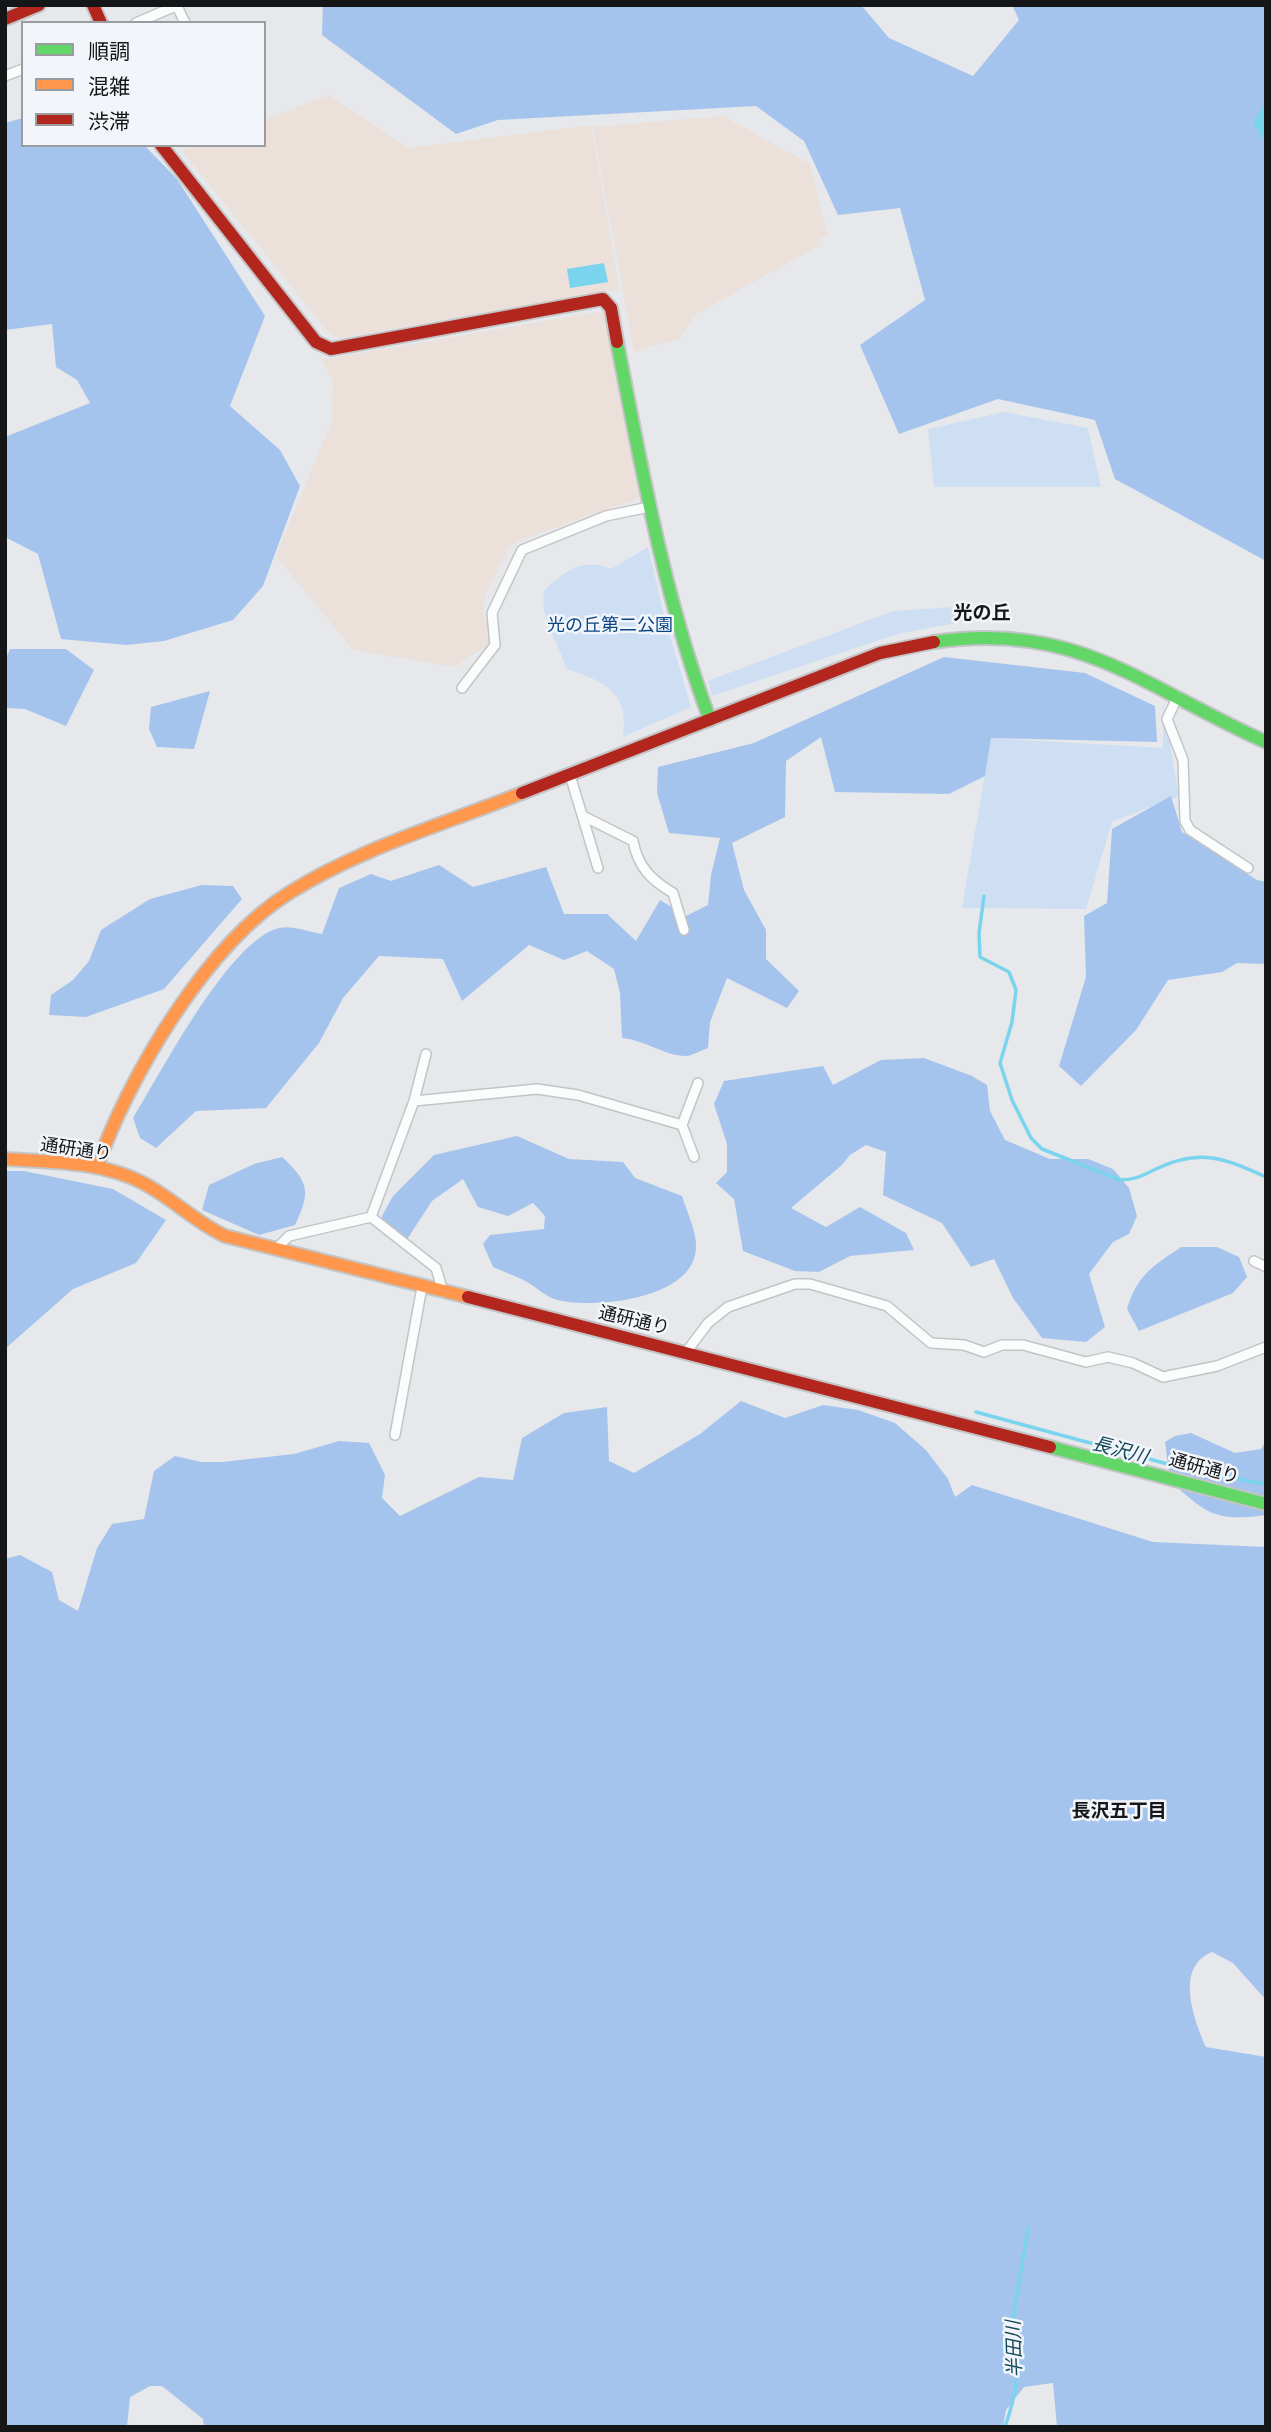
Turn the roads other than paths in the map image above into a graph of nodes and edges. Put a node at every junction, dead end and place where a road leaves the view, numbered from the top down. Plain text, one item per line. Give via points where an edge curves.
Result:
1 (39, 5) edge
2 (93, 5) edge
3 (178, 5) edge
4 (5, 19) edge
5 (100, 21) edge
6 (141, 21) edge
7 (163, 147) edge
8 (649, 507) junction
9 (462, 688) dead end
10 (1178, 696) junction
11 (710, 720) junction
12 (1266, 742) edge
13 (570, 775) junction
14 (583, 816) junction
15 (598, 868) dead end
16 (1248, 868) dead end
17 (684, 929) dead end
18 (426, 1054) dead end
19 (698, 1083) dead end
20 (414, 1101) junction
21 (682, 1125) junction
22 (694, 1157) dead end
23 (5, 1159) edge
24 (97, 1167) junction
25 (371, 1217) junction
26 (276, 1249) junction
27 (1254, 1261) dead end
28 (1266, 1266) edge
29 (422, 1287) junction
30 (443, 1292) junction
31 (1266, 1347) edge
32 (687, 1351) junction
33 (395, 1434) dead end
34 (1266, 1504) edge

1 - 4 street
2 - 5 street
3 - 6 street
7 - 8 street via 316,342 331,349 603,299 611,308
8 - 9 street via 606,516 522,550 492,613 495,645
8 - 11 street via 678,629
10 - 11 street via 1082,651 1012,637 960,637 880,653
10 - 12 street
10 - 16 street via 1167,719 1183,760 1185,821 1198,837
11 - 13 street
13 - 14 street
13 - 24 street via 324,872 263,910 206,969 124,1099
14 - 15 street
14 - 17 street via 633,841 637,860 656,883 673,893
18 - 20 street
19 - 21 street
20 - 21 street via 537,1089 578,1095
20 - 25 street
21 - 22 street
23 - 24 street, 通研通り
24 - 26 street, 通研通り via 143,1183 211,1230
25 - 26 street via 289,1236
25 - 30 street via 436,1269
26 - 29 street, 通研通り
27 - 28 street
29 - 30 street, 通研通り
29 - 33 street
30 - 32 street, 通研通り
31 - 32 street via 1217,1366 1163,1377 1108,1357 1086,1362 1023,1345 1002,1345 985,1352 931,1343 887,1306 795,1284 729,1307 708,1323
32 - 34 street, 通研通り

